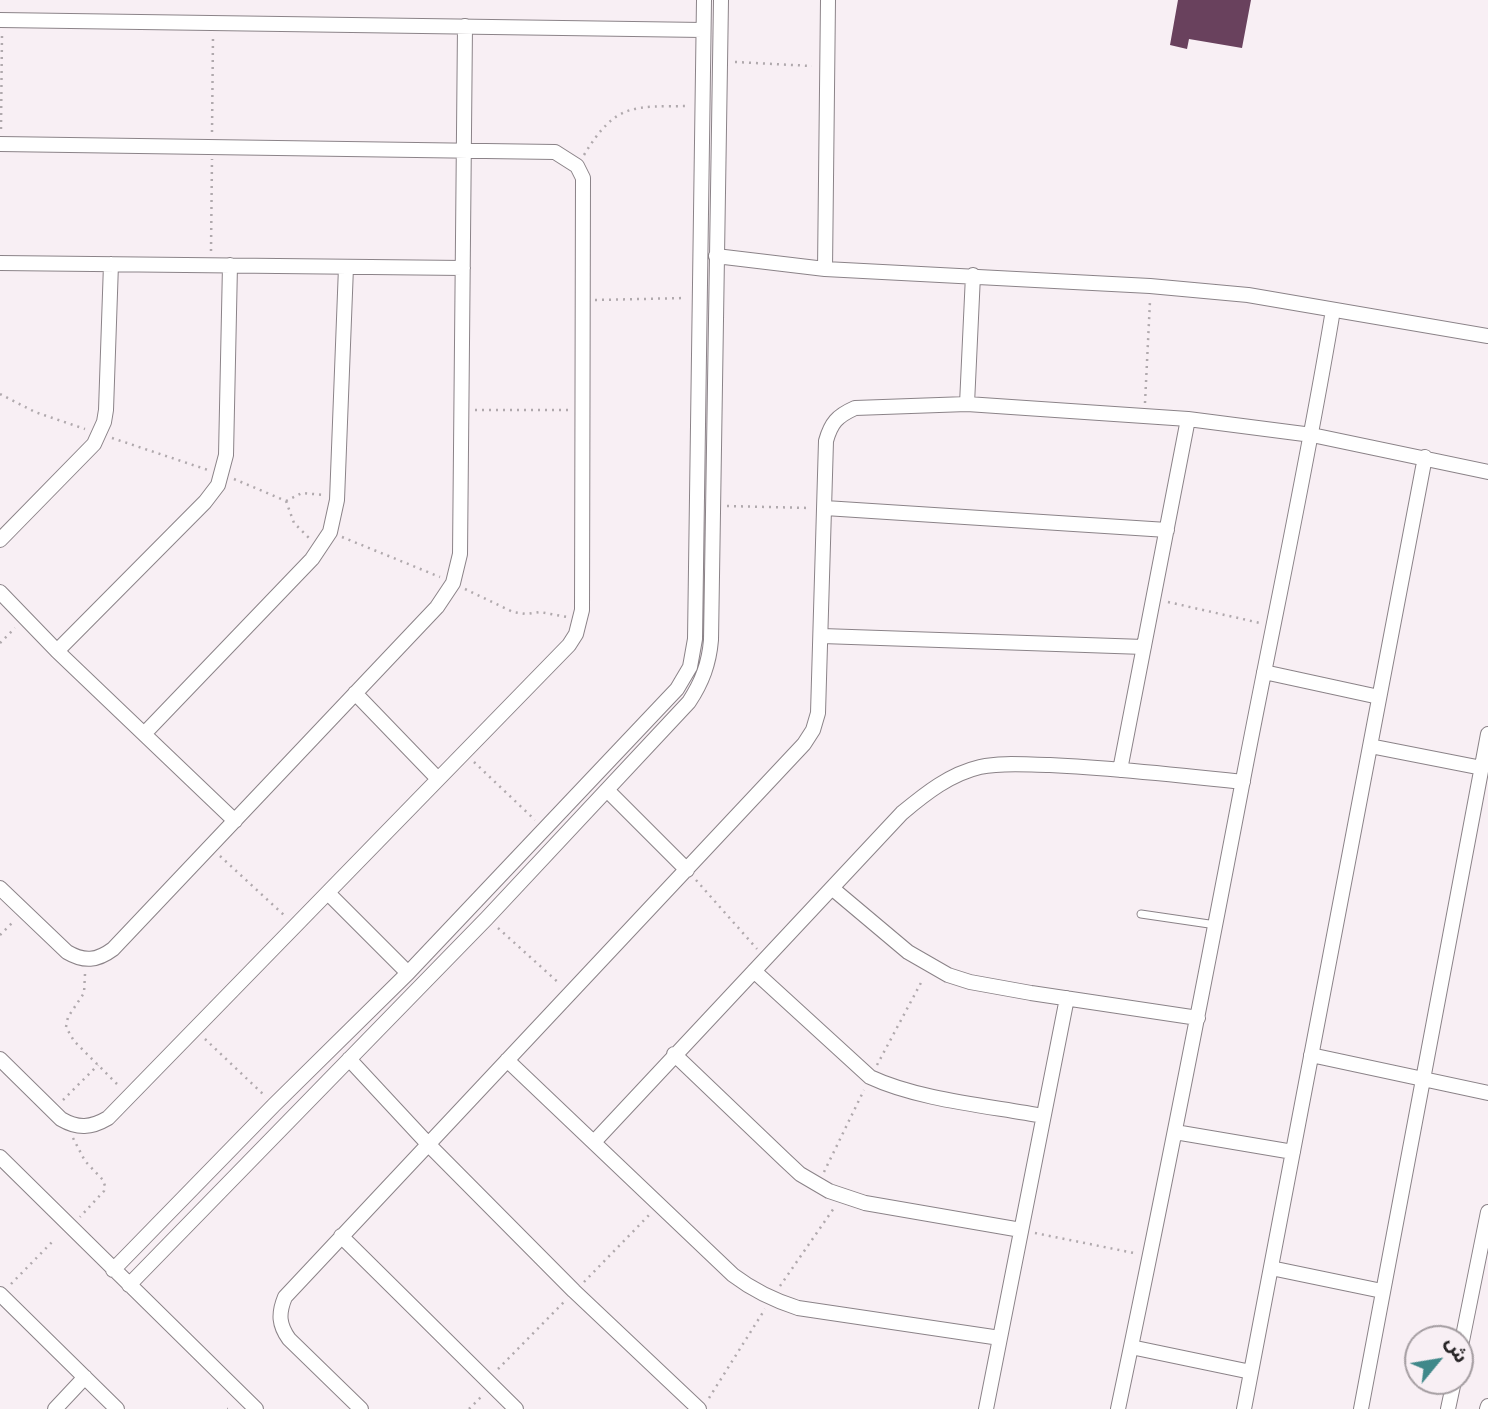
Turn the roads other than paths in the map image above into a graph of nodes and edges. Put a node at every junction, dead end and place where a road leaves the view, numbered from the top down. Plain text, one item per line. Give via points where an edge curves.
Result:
1 (704, 0) edge
2 (721, 0) edge
3 (828, 0) edge
4 (1, 20) edge
5 (465, 26) junction
6 (703, 30) junction
7 (0, 144) edge
8 (464, 150) junction
9 (716, 256) junction
10 (0, 263) edge
11 (111, 264) junction
12 (230, 265) junction
13 (346, 267) junction
14 (463, 268) junction
15 (825, 269) junction
16 (974, 275) junction
17 (1333, 310) junction
18 (1488, 336) edge
19 (967, 404) junction
20 (1188, 419) junction
21 (1312, 435) junction
22 (1425, 457) junction
23 (1488, 471) edge
24 (825, 508) junction
25 (1167, 530) junction
26 (0, 540) edge
27 (0, 592) edge
28 (822, 636) junction
29 (1144, 647) junction
30 (58, 651) junction
31 (1264, 672) junction
32 (355, 694) junction
33 (1379, 697) junction
34 (144, 734) junction
35 (1488, 734) edge
36 (1370, 746) junction
37 (1482, 768) junction
38 (1120, 770) junction
39 (438, 779) junction
40 (1243, 782) junction
41 (607, 790) junction
42 (235, 821) junction
43 (513, 862) junction
44 (687, 870) junction
45 (528, 875) junction
46 (0, 888) edge
47 (833, 889) junction
48 (328, 893) junction
49 (1141, 914) dead end
50 (1217, 925) junction
51 (754, 971) junction
52 (408, 973) junction
53 (1067, 998) junction
54 (1198, 1018) junction
55 (674, 1054) junction
56 (1311, 1055) junction
57 (0, 1059) edge
58 (349, 1059) junction
59 (508, 1060) junction
60 (1423, 1079) junction
61 (1488, 1093) edge
62 (1043, 1116) junction
63 (1175, 1132) junction
64 (594, 1142) junction
65 (428, 1144) junction
66 (1293, 1152) junction
67 (0, 1157) edge
68 (1488, 1212) edge
69 (1021, 1230) junction
70 (341, 1236) junction
71 (1271, 1268) junction
72 (113, 1270) junction
73 (129, 1285) junction
74 (1382, 1291) junction
75 (0, 1294) edge
76 (1465, 1325) edge
77 (1000, 1338) junction
78 (1131, 1348) junction
79 (1251, 1372) junction
80 (85, 1377) junction
81 (55, 1409) edge
82 (117, 1409) edge
83 (256, 1409) edge
84 (361, 1409) edge
85 (516, 1409) edge
86 (699, 1409) edge
87 (986, 1409) edge
88 (1118, 1409) edge
89 (1244, 1409) edge
90 (1361, 1409) edge

1 - 6 street
2 - 9 street
3 - 15 street
4 - 5 street
5 - 6 street
5 - 8 street
6 - 43 street via 695,639 690,667 677,689
7 - 8 street
8 - 14 street
8 - 39 street via 555,152 577,166 583,178 581,621 569,645
9 - 15 street
9 - 41 street via 708,667 689,702
10 - 11 street
11 - 12 street
11 - 26 street via 106,410 100,434
12 - 13 street
12 - 30 street via 223,474 205,502
13 - 14 street
13 - 34 street via 337,500 323,546
14 - 32 street via 460,554 453,583 437,607
15 - 16 street
16 - 17 street via 1248,295
16 - 19 street
17 - 18 street
17 - 21 street
19 - 20 street
19 - 24 street via 855,408 840,415 830,426 827,441
20 - 21 street
20 - 25 street
21 - 22 street
21 - 31 street
22 - 23 street
22 - 33 street
24 - 25 street
24 - 28 street
25 - 29 street
27 - 30 street
28 - 29 street
28 - 44 street via 813,730 794,757
29 - 38 street
30 - 34 street
31 - 33 street
31 - 40 street
32 - 39 street
32 - 42 street
33 - 36 street
34 - 42 street
35 - 37 street
36 - 37 street
36 - 56 street
37 - 60 street
38 - 40 street
38 - 47 street via 1014,764 981,767 951,778 902,813
39 - 48 street
40 - 50 street
41 - 44 street
41 - 45 street
42 - 46 street via 103,957 78,959 67,952
43 - 45 street
43 - 52 street
44 - 59 street
45 - 58 street
47 - 51 street
47 - 53 street via 908,952 939,971 970,982
48 - 52 street
48 - 57 street via 97,1125 71,1124
49 - 50 lane
50 - 54 street
51 - 55 street
51 - 62 street via 870,1077 891,1087
52 - 72 street
53 - 54 street
53 - 62 street
54 - 63 street
55 - 64 street
55 - 69 street via 800,1174 829,1191 864,1203
56 - 60 street
56 - 66 street
58 - 65 street
58 - 73 street
59 - 64 street
59 - 65 street
60 - 61 street
60 - 74 street
62 - 69 street
63 - 66 street
63 - 78 street
64 - 77 street via 733,1275 772,1299 797,1308
65 - 70 street
65 - 86 street
66 - 71 street
67 - 72 street
68 - 76 street
69 - 77 street
70 - 84 street via 285,1297 280,1319 289,1339
70 - 85 street
71 - 74 street
71 - 79 street
72 - 73 street
73 - 83 street
74 - 90 street
75 - 80 street
77 - 87 street
78 - 79 street
78 - 88 street
79 - 89 street
80 - 81 street
80 - 82 street

